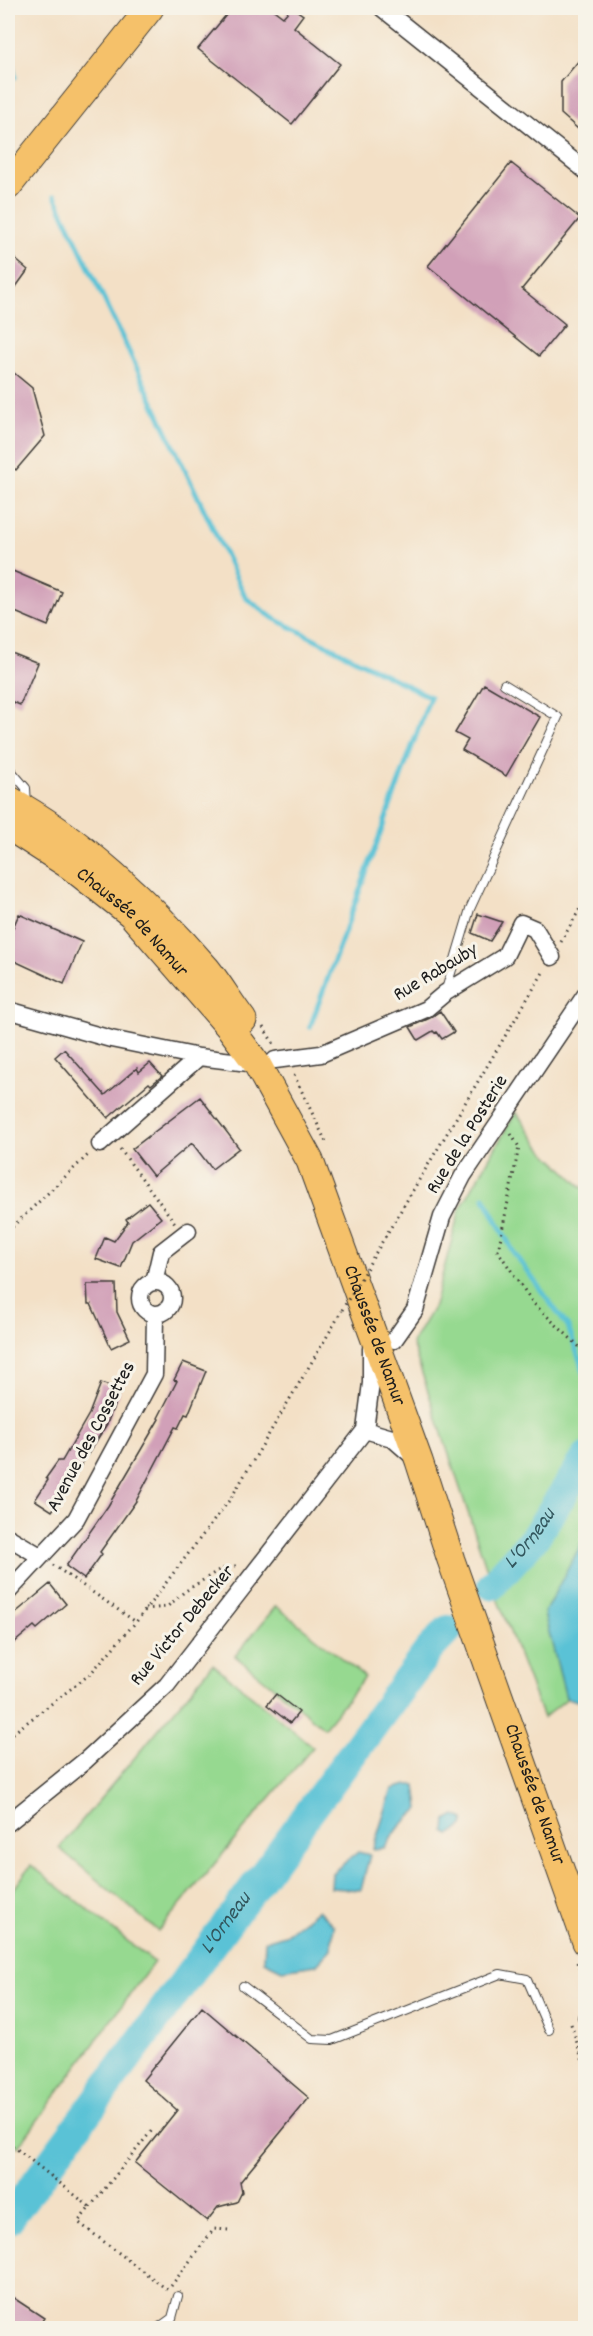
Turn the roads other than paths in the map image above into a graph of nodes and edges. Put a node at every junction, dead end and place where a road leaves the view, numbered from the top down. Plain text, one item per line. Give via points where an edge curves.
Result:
1 (150, 8) edge
2 (382, 8) edge
3 (585, 171) edge
4 (8, 186) edge
5 (504, 684) dead end
6 (8, 767) edge
7 (14, 811) edge
8 (552, 957) road end
9 (445, 993) junction
10 (585, 994) edge
11 (8, 1010) edge
12 (199, 1057) junction
13 (266, 1062) junction
14 (105, 1140) road end
15 (186, 1233) road end
16 (154, 1282) junction
17 (155, 1315) junction
18 (383, 1337) junction
19 (365, 1430) junction
20 (418, 1461) junction
21 (8, 1537) edge
22 (40, 1556) junction
23 (459, 1559) junction
24 (8, 1592) edge
25 (8, 1823) edge
26 (585, 1894) edge
27 (585, 1942) edge
28 (243, 1986) dead end
29 (585, 2005) edge
30 (585, 2019) edge
31 (549, 2030) dead end
32 (178, 2296) road end
33 (158, 2328) edge

1 - 4 main road
2 - 3 street
5 - 9 lane via 558,717 470,909
6 - 7 lane via 26,788
7 - 13 main road, Chaussée de Namur via 109,870 172,932 207,969
8 - 9 street, Rue Rabauby via 535,929 521,923 505,956
9 - 13 street, Rue Rabauby via 426,1009 321,1054
10 - 18 street, Rue de la Posterie via 463,1176 442,1217 415,1310
11 - 12 street, Rue Rabauby via 111,1039
12 - 13 street, Rue Rabauby
12 - 14 street
13 - 18 main road, Chaussée de Namur via 328,1154
15 - 16 street via 161,1252
16 - 17 street via 141,1290 141,1307
16 - 17 street via 163,1284 178,1298 167,1310
17 - 22 street, Avenue des Cossettes via 154,1374 76,1520
18 - 19 street via 371,1353
18 - 20 main road, Chaussée de Namur
18 - 23 main road, Chaussée de Namur
19 - 20 street via 392,1438
19 - 25 street, Rue Victor Debecker via 167,1685 86,1760
20 - 23 main road, Chaussée de Namur
21 - 22 street
22 - 24 street, Avenue des Cossettes
23 - 26 main road, Chaussée de Namur via 496,1639
23 - 27 main road, Chaussée de Namur via 489,1666
28 - 31 lane via 312,2039 332,2040 500,1974 527,1979
29 - 30 lane
32 - 33 lane via 172,2318

